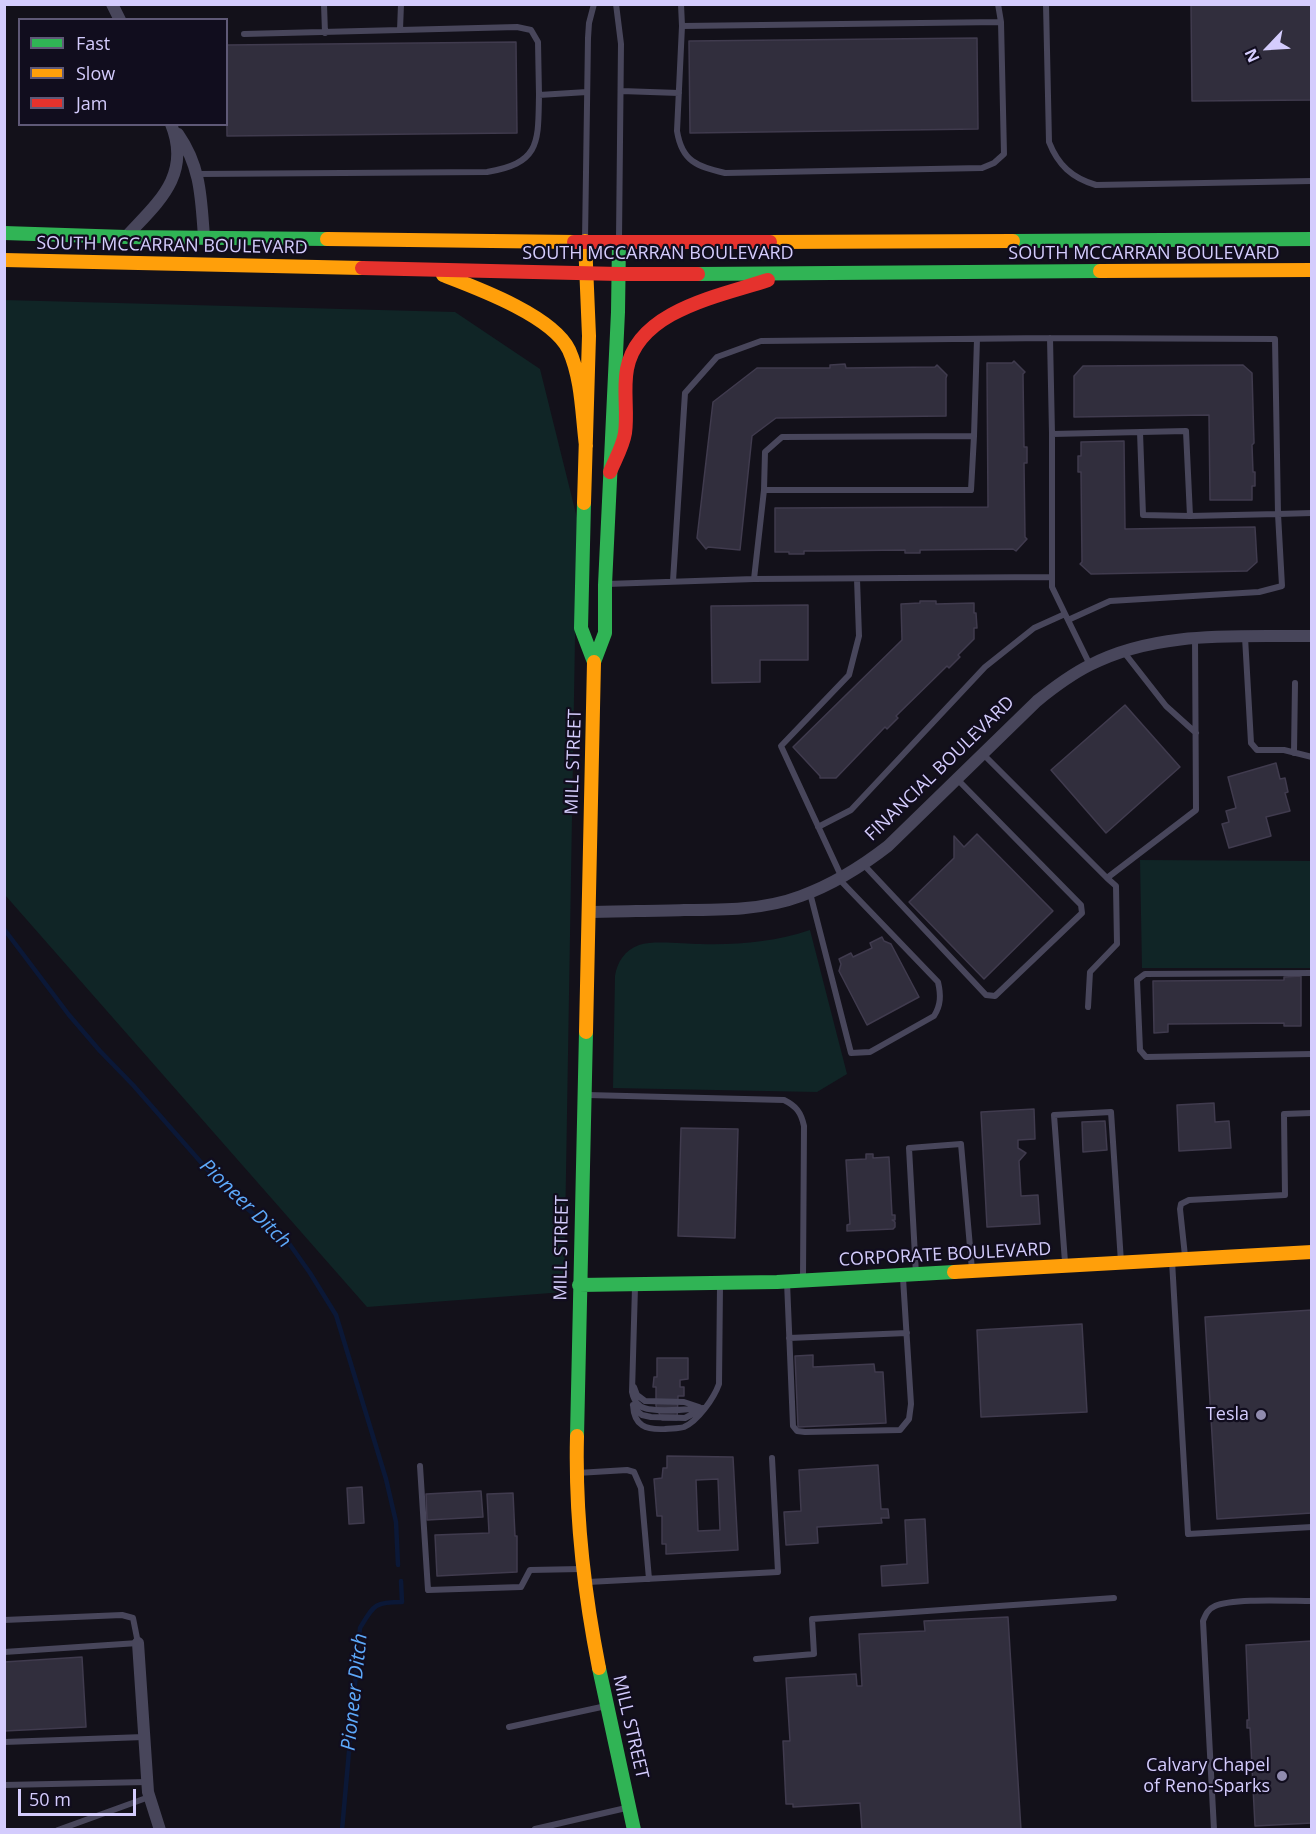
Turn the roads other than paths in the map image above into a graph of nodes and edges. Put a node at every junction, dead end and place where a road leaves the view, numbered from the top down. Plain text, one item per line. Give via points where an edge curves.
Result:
1 (112, 4) edge
2 (324, 4) edge
3 (401, 4) edge
4 (594, 4) edge
5 (616, 4) edge
6 (681, 4) edge
7 (998, 4) edge
8 (1046, 4) edge
9 (119, 18) edge
10 (1001, 22) junction
11 (682, 26) junction
12 (400, 30) junction
13 (325, 33) junction
14 (244, 34) dead end
15 (621, 91) junction
16 (587, 92) junction
17 (679, 93) junction
18 (539, 95) junction
19 (172, 126) edge
20 (173, 126) edge
21 (198, 174) junction
22 (1311, 181) edge
23 (4, 233) edge
24 (126, 237) junction
25 (204, 237) junction
26 (1311, 239) edge
27 (585, 241) junction
28 (619, 242) junction
29 (4, 260) edge
30 (426, 270) junction
31 (1311, 270) edge
32 (790, 273) junction
33 (587, 274) junction
34 (619, 274) junction
35 (1050, 338) junction
36 (977, 339) junction
37 (1140, 432) junction
38 (1052, 434) junction
39 (974, 436) junction
40 (586, 446) junction
41 (610, 472) junction
42 (764, 490) junction
43 (1311, 513) edge
44 (1278, 514) junction
45 (1190, 516) junction
46 (1052, 577) junction
47 (754, 579) junction
48 (857, 579) junction
49 (673, 581) junction
50 (605, 585) junction
51 (1066, 617) junction
52 (1311, 636) edge
53 (1245, 637) junction
54 (1195, 639) junction
55 (1123, 651) junction
56 (594, 662) junction
57 (1090, 665) junction
58 (1295, 683) dead end
59 (1196, 733) junction
60 (1293, 753) junction
61 (983, 754) junction
62 (1311, 757) edge
63 (957, 779) junction
64 (818, 827) junction
65 (864, 865) junction
66 (1107, 878) junction
67 (840, 879) junction
68 (809, 893) junction
69 (588, 912) junction
70 (1311, 973) edge
71 (1088, 1007) dead end
72 (1311, 1054) edge
73 (584, 1095) junction
74 (1311, 1113) edge
75 (1311, 1252) edge
76 (1179, 1260) junction
77 (1122, 1263) junction
78 (1065, 1266) junction
79 (972, 1271) junction
80 (910, 1275) junction
81 (787, 1281) junction
82 (803, 1281) junction
83 (720, 1283) junction
84 (635, 1284) junction
85 (579, 1285) junction
86 (907, 1333) junction
87 (789, 1338) junction
88 (633, 1384) junction
89 (633, 1395) junction
90 (633, 1405) junction
91 (703, 1408) junction
92 (772, 1458) dead end
93 (420, 1466) dead end
94 (576, 1473) junction
95 (1311, 1527) edge
96 (583, 1576) junction
97 (649, 1579) junction
98 (1114, 1599) dead end
99 (1311, 1601) edge
100 (4, 1620) edge
101 (138, 1642) junction
102 (4, 1652) edge
103 (756, 1659) dead end
104 (606, 1706) junction
105 (509, 1727) dead end
106 (144, 1737) junction
107 (4, 1742) edge
108 (147, 1782) junction
109 (4, 1785) edge
110 (149, 1797) junction
111 (629, 1807) junction
112 (535, 1829) edge
113 (58, 1830) edge
114 (160, 1830) edge
115 (634, 1830) edge
116 (1214, 1830) edge

1 - 9 street
2 - 13 lane
3 - 12 lane
4 - 16 lane via 589,23
5 - 15 lane via 621,27
6 - 11 lane
7 - 10 lane
8 - 22 lane via 1048,132 1053,152 1074,176 1095,184
10 - 11 lane
10 - 17 lane via 1004,154 982,168 725,172 707,168 699,166 680,148 676,131
11 - 17 lane
12 - 13 lane
12 - 18 lane via 531,30 538,42
13 - 14 lane
15 - 17 lane
15 - 28 lane
16 - 18 lane
16 - 27 lane
18 - 21 lane via 535,146 518,163 505,169
19 - 24 street via 178,148 173,180
20 - 21 street
21 - 25 street
23 - 24 main road, SOUTH MCCARRAN BOULEVARD
24 - 25 main road, SOUTH MCCARRAN BOULEVARD
25 - 27 main road, SOUTH MCCARRAN BOULEVARD
26 - 28 main road, SOUTH MCCARRAN BOULEVARD
27 - 28 main road, SOUTH MCCARRAN BOULEVARD
27 - 33 main road, MILL STREET
28 - 34 main road, MILL STREET
29 - 30 main road, SOUTH MCCARRAN BOULEVARD
30 - 33 main road, SOUTH MCCARRAN BOULEVARD
30 - 40 main road via 498,298 562,337 573,362
31 - 32 main road, SOUTH MCCARRAN BOULEVARD
32 - 34 main road, SOUTH MCCARRAN BOULEVARD
32 - 41 main road via 675,310 643,334 627,369 625,435
33 - 34 main road, SOUTH MCCARRAN BOULEVARD
33 - 40 main road, MILL STREET
34 - 41 main road, MILL STREET
35 - 36 lane
35 - 38 lane
35 - 44 lane via 1275,339
36 - 39 lane
36 - 49 lane via 761,341 717,357 686,393
37 - 38 lane
37 - 45 lane via 1143,515
37 - 45 lane via 1186,431
38 - 46 lane
39 - 42 lane via 782,437 765,452
39 - 42 lane via 971,490
40 - 56 main road, MILL STREET via 581,628
41 - 50 main road, MILL STREET
42 - 47 lane
43 - 44 lane
44 - 45 lane
44 - 51 lane via 1282,586 1259,592 1110,601
46 - 48 lane
46 - 51 lane via 1052,587
47 - 48 lane
47 - 49 lane
48 - 64 lane via 859,636 849,675 781,746
49 - 50 lane
50 - 56 main road, MILL STREET via 605,633
51 - 57 lane
51 - 64 lane via 1034,628 985,667 851,810
52 - 53 street, FINANCIAL BOULEVARD
53 - 54 street, FINANCIAL BOULEVARD
53 - 60 lane via 1251,743 1257,750
54 - 55 street, FINANCIAL BOULEVARD
54 - 59 lane
55 - 57 street, FINANCIAL BOULEVARD
55 - 59 lane via 1167,706
56 - 69 main road, MILL STREET
57 - 61 street, FINANCIAL BOULEVARD via 1037,701
58 - 60 lane
59 - 66 lane via 1196,810
60 - 62 lane
61 - 63 street, FINANCIAL BOULEVARD
61 - 66 lane
63 - 65 street, FINANCIAL BOULEVARD
63 - 65 lane via 1081,905 1082,913 995,996 986,995
64 - 67 lane
65 - 67 street, FINANCIAL BOULEVARD
66 - 71 lane via 1116,886 1117,944 1090,972
67 - 68 street, FINANCIAL BOULEVARD
67 - 68 lane via 939,982 939,1008 934,1016 870,1052 851,1053
68 - 69 street, FINANCIAL BOULEVARD via 770,905 737,909
69 - 73 main road, MILL STREET
70 - 72 lane via 1145,974 1137,980 1140,1050 1146,1057
73 - 82 lane via 784,1100 794,1105 804,1126
73 - 85 main road, MILL STREET
74 - 76 lane via 1284,1114 1285,1195 1189,1200 1181,1204
75 - 76 main road, CORPORATE BOULEVARD
76 - 77 main road, CORPORATE BOULEVARD
76 - 95 lane via 1188,1534
77 - 78 main road, CORPORATE BOULEVARD
77 - 78 lane via 1112,1112 1054,1115
78 - 79 main road, CORPORATE BOULEVARD
79 - 80 main road, CORPORATE BOULEVARD
79 - 80 lane via 961,1144 909,1148
80 - 82 main road, CORPORATE BOULEVARD
80 - 86 lane
81 - 82 main road, CORPORATE BOULEVARD
81 - 83 main road, CORPORATE BOULEVARD
81 - 87 lane
83 - 84 main road, CORPORATE BOULEVARD
83 - 91 lane via 719,1384 713,1399
84 - 85 main road, CORPORATE BOULEVARD
84 - 88 lane
85 - 94 main road, MILL STREET
86 - 87 lane
86 - 87 lane via 911,1404 909,1419 900,1430 797,1431 792,1417
88 - 89 lane
88 - 91 lane via 637,1395 645,1401 684,1401
89 - 90 lane
89 - 91 lane via 644,1408
90 - 91 lane via 642,1415 651,1417 685,1418
90 - 91 lane via 637,1421 654,1430 682,1428
92 - 97 lane via 778,1572
93 - 96 lane via 428,1590 521,1587 530,1570
94 - 96 main road, MILL STREET
94 - 97 lane via 634,1472 641,1488
96 - 97 lane
96 - 104 main road, MILL STREET
98 - 103 lane via 812,1619 814,1654
99 - 116 lane via 1228,1602 1206,1612 1203,1621
100 - 101 lane via 122,1615 133,1617
101 - 102 lane
101 - 106 street
104 - 105 lane
104 - 111 main road, MILL STREET
106 - 107 lane
106 - 108 street
108 - 109 lane
108 - 110 street
110 - 113 lane
110 - 114 street
111 - 112 lane
111 - 115 main road, MILL STREET

